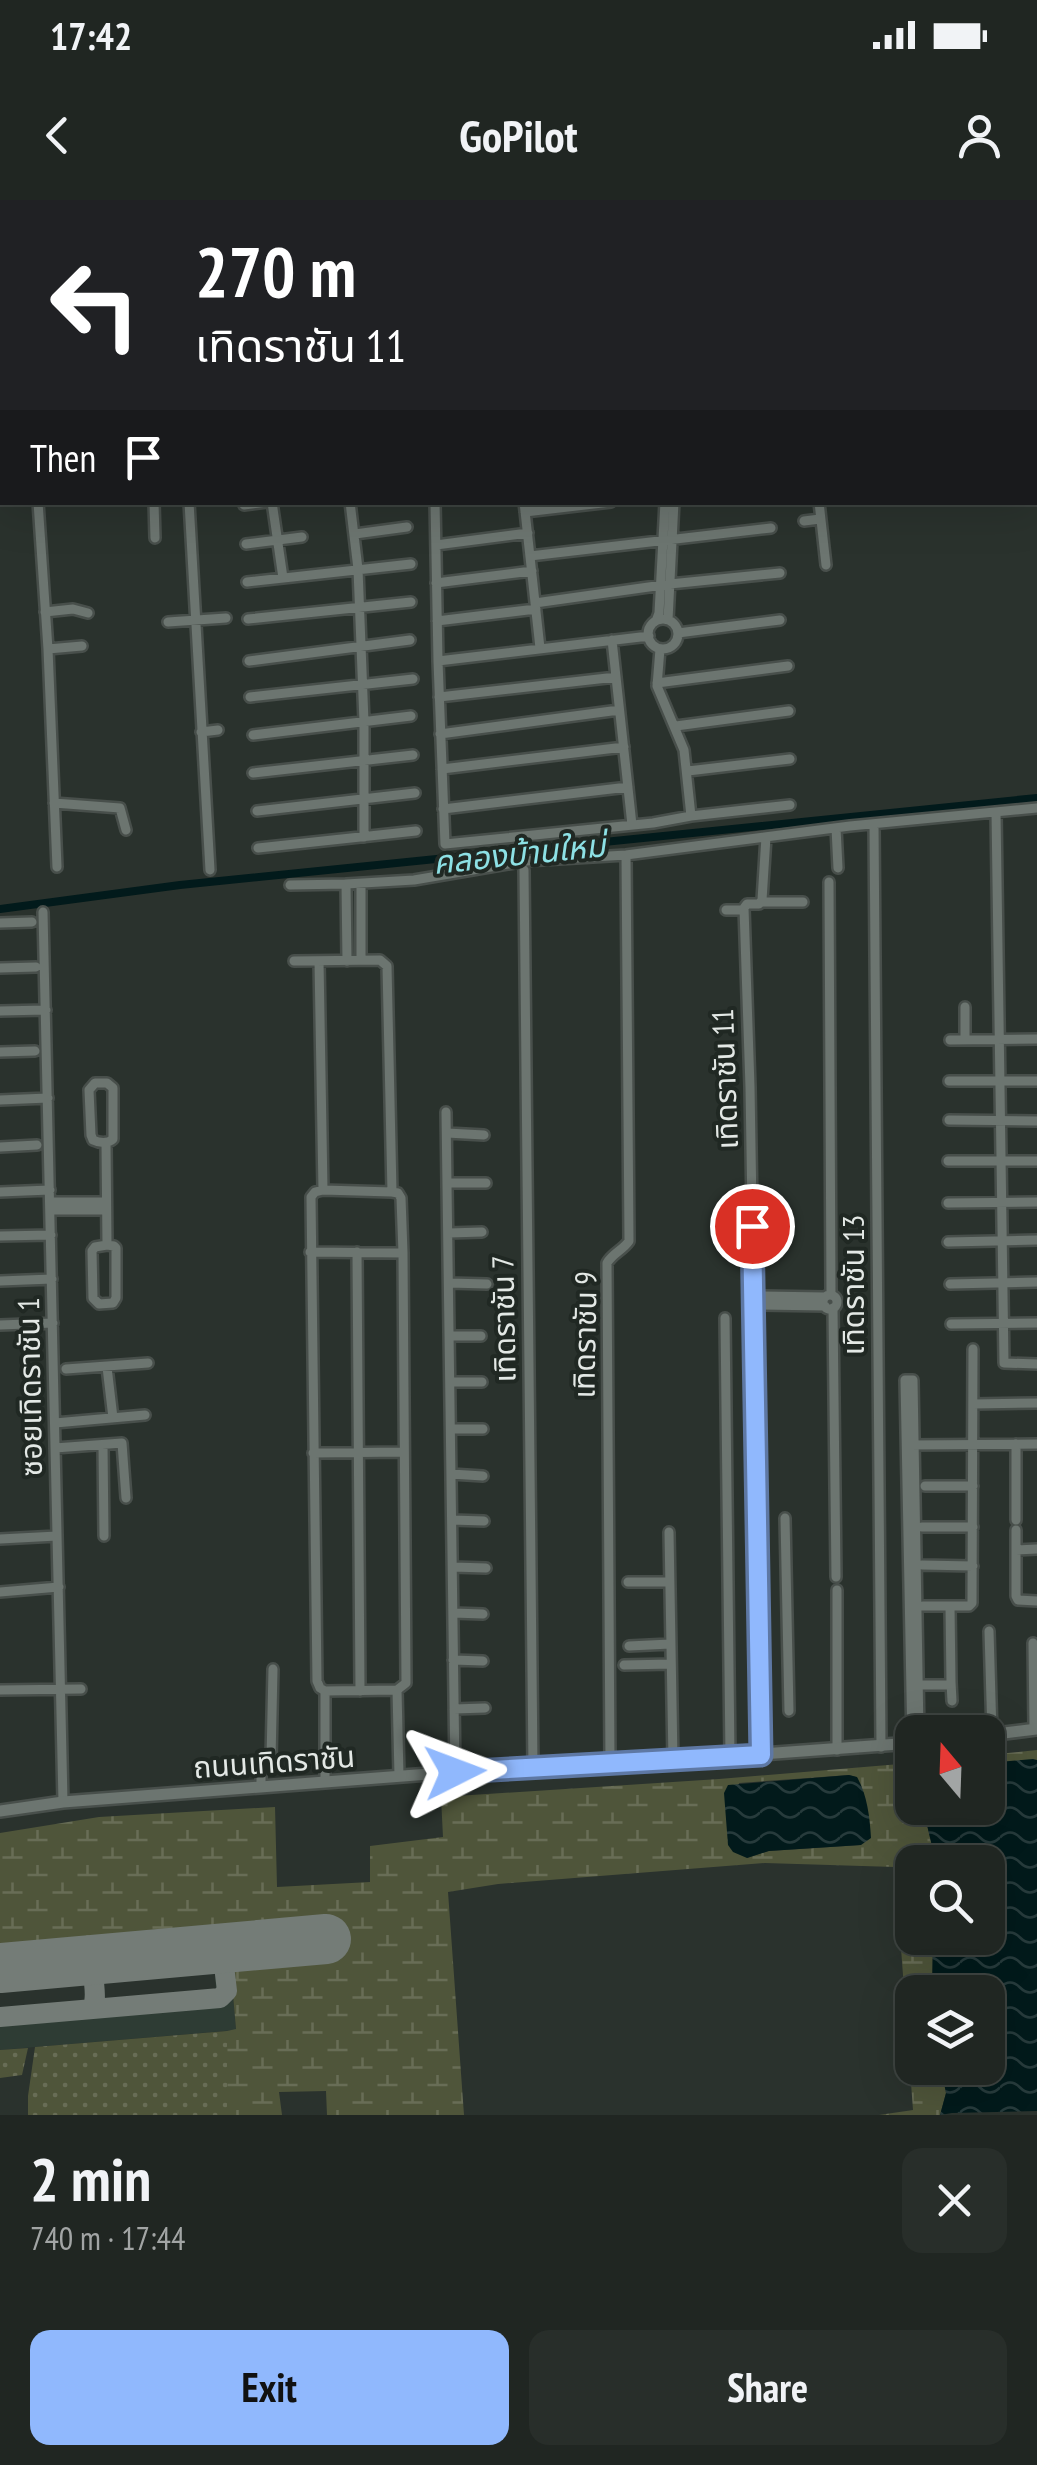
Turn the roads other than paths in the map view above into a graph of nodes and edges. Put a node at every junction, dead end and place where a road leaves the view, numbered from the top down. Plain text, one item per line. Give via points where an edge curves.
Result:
1 (38, 505) edge
2 (154, 505) edge
3 (189, 505) edge
4 (270, 505) edge
5 (350, 505) edge
6 (436, 505) edge
7 (568, 505) edge
8 (666, 505) edge
9 (674, 505) edge
10 (819, 505) edge
11 (525, 508) edge
12 (820, 519) junction
13 (804, 520) dead end
14 (406, 527) dead end
15 (770, 528) dead end
16 (528, 533) junction
17 (355, 534) junction
18 (302, 537) dead end
19 (155, 538) dead end
20 (278, 539) junction
21 (668, 540) junction
22 (246, 544) dead end
23 (436, 545) junction
24 (530, 556) junction
25 (411, 564) dead end
26 (826, 565) dead end
27 (358, 568) junction
28 (532, 571) junction
29 (780, 573) dead end
30 (284, 578) junction
31 (247, 582) dead end
32 (436, 583) junction
33 (665, 585) junction
34 (411, 602) dead end
35 (536, 606) junction
36 (359, 607) junction
37 (45, 612) junction
38 (88, 613) dead end
39 (226, 618) dead end
40 (248, 619) dead end
41 (194, 620) junction
42 (668, 620) junction
43 (780, 620) dead end
44 (437, 621) junction
45 (656, 621) junction
46 (168, 622) dead end
47 (678, 633) junction
48 (649, 636) junction
49 (410, 640) dead end
50 (612, 640) junction
51 (82, 646) dead end
52 (360, 646) junction
53 (540, 648) junction
54 (660, 648) junction
55 (48, 649) junction
56 (249, 661) dead end
57 (438, 661) junction
58 (788, 666) dead end
59 (616, 676) junction
60 (413, 679) dead end
61 (657, 683) junction
62 (362, 684) junction
63 (439, 697) junction
64 (250, 698) dead end
65 (620, 710) junction
66 (789, 711) dead end
67 (410, 716) dead end
68 (364, 722) junction
69 (676, 726) junction
70 (218, 730) dead end
71 (201, 732) junction
72 (440, 734) junction
73 (252, 735) dead end
74 (624, 747) junction
75 (413, 755) dead end
76 (364, 760) junction
77 (790, 760) dead end
78 (442, 769) junction
79 (688, 771) junction
80 (253, 772) dead end
81 (628, 787) junction
82 (415, 793) dead end
83 (363, 799) junction
84 (54, 803) junction
85 (790, 805) dead end
86 (1037, 808) edge
87 (443, 809) junction
88 (257, 811) dead end
89 (996, 812) junction
90 (691, 816) junction
91 (874, 824) junction
92 (632, 825) junction
93 (836, 828) junction
94 (126, 830) dead end
95 (416, 831) dead end
96 (364, 837) junction
97 (766, 837) junction
98 (258, 848) dead end
99 (626, 855) junction
100 (57, 867) dead end
101 (838, 868) dead end
102 (210, 870) dead end
103 (524, 870) dead end
104 (829, 882) dead end
105 (346, 884) junction
106 (361, 884) junction
107 (290, 885) dead end
108 (762, 902) junction
109 (802, 902) dead end
110 (726, 910) dead end
111 (744, 910) junction
112 (44, 912) dead end
113 (32, 922) dead end
114 (0, 924) edge
115 (347, 960) junction
116 (361, 960) junction
117 (319, 961) junction
118 (294, 962) dead end
119 (36, 967) dead end
120 (0, 968) edge
121 (965, 1008) dead end
122 (46, 1010) junction
123 (0, 1011) edge
124 (1000, 1039) junction
125 (1037, 1039) edge
126 (950, 1040) dead end
127 (965, 1040) junction
128 (34, 1051) dead end
129 (0, 1052) edge
130 (949, 1081) dead end
131 (1000, 1081) junction
132 (1037, 1081) edge
133 (48, 1098) junction
134 (0, 1100) edge
135 (446, 1112) dead end
136 (949, 1120) dead end
137 (1000, 1120) junction
138 (1037, 1120) edge
139 (447, 1133) junction
140 (484, 1135) dead end
141 (106, 1142) junction
142 (37, 1145) dead end
143 (0, 1147) edge
144 (1001, 1160) junction
145 (948, 1161) dead end
146 (1037, 1161) edge
147 (447, 1183) junction
148 (486, 1183) dead end
149 (50, 1190) junction
150 (323, 1190) junction
151 (0, 1192) edge
152 (392, 1192) junction
153 (1037, 1202) edge
154 (1002, 1203) junction
155 (948, 1204) dead end
156 (50, 1206) junction
157 (106, 1206) junction
158 (482, 1232) dead end
159 (449, 1233) junction
160 (51, 1234) junction
161 (0, 1236) edge
162 (1037, 1240) edge
163 (1002, 1241) junction
164 (948, 1242) dead end
165 (107, 1246) junction
166 (310, 1252) junction
167 (357, 1252) junction
168 (403, 1253) junction
169 (52, 1279) junction
170 (0, 1281) edge
171 (1003, 1282) junction
172 (1037, 1282) edge
173 (449, 1283) junction
174 (487, 1284) dead end
175 (950, 1284) dead end
176 (754, 1300) junction
177 (828, 1301) junction
178 (725, 1318) dead end
179 (52, 1324) junction
180 (951, 1324) dead end
181 (1004, 1324) junction
182 (1037, 1324) edge
183 (0, 1325) edge
184 (450, 1336) junction
185 (481, 1336) dead end
186 (973, 1349) dead end
187 (148, 1363) dead end
188 (1037, 1364) edge
189 (107, 1367) junction
190 (66, 1369) dead end
191 (450, 1382) junction
192 (482, 1382) dead end
193 (974, 1404) junction
194 (1037, 1404) edge
195 (145, 1415) dead end
196 (112, 1418) junction
197 (55, 1423) junction
198 (451, 1429) junction
199 (483, 1429) dead end
200 (974, 1444) junction
201 (1016, 1444) junction
202 (1037, 1444) edge
203 (103, 1445) junction
204 (910, 1445) junction
205 (55, 1448) junction
206 (358, 1452) junction
207 (404, 1452) junction
208 (313, 1453) junction
209 (452, 1474) junction
210 (483, 1476) dead end
211 (925, 1486) dead end
212 (973, 1486) junction
213 (126, 1498) dead end
214 (785, 1518) dead end
215 (452, 1520) junction
216 (484, 1521) dead end
217 (922, 1527) dead end
218 (973, 1527) junction
219 (669, 1532) dead end
220 (58, 1536) junction
221 (104, 1536) dead end
222 (0, 1539) edge
223 (1037, 1549) edge
224 (1016, 1550) junction
225 (922, 1565) dead end
226 (973, 1566) junction
227 (452, 1567) junction
228 (486, 1568) dead end
229 (836, 1577) dead end
230 (628, 1582) dead end
231 (670, 1582) junction
232 (58, 1587) junction
233 (837, 1590) dead end
234 (0, 1592) edge
235 (1037, 1601) edge
236 (923, 1606) dead end
237 (950, 1606) junction
238 (453, 1614) junction
239 (483, 1614) dead end
240 (989, 1631) dead end
241 (1032, 1643) dead end
242 (670, 1644) junction
243 (628, 1646) dead end
244 (454, 1660) junction
245 (482, 1661) dead end
246 (670, 1664) junction
247 (624, 1665) dead end
248 (273, 1668) dead end
249 (951, 1682) junction
250 (914, 1686) junction
251 (61, 1689) junction
252 (81, 1689) dead end
253 (0, 1690) edge
254 (360, 1690) junction
255 (397, 1690) junction
256 (325, 1691) junction
257 (952, 1702) dead end
258 (484, 1708) dead end
259 (454, 1709) junction
260 (789, 1711) dead end
261 (913, 1715) edge
262 (917, 1715) edge
263 (990, 1715) edge
264 (1035, 1729) edge
265 (1005, 1732) edge
266 (895, 1745) edge
267 (881, 1747) junction
268 (837, 1750) junction
269 (761, 1755) junction
270 (730, 1757) junction
271 (673, 1761) junction
272 (610, 1765) junction
273 (533, 1768) junction
274 (455, 1772) junction
275 (398, 1776) junction
276 (325, 1782) junction
277 (262, 1786) junction
278 (63, 1802) junction
279 (0, 1812) edge

1 - 37 street
2 - 19 street
3 - 41 street
4 - 20 street
5 - 17 street
6 - 23 street
7 - 11 street
8 - 21 street
9 - 21 street
10 - 12 street
11 - 16 street
12 - 13 street
12 - 26 street
14 - 17 street
15 - 21 street
16 - 23 street
16 - 24 street
17 - 27 street
18 - 20 street
20 - 22 street
20 - 30 street
21 - 24 street
21 - 33 street
23 - 32 street
24 - 28 street
25 - 27 street
27 - 30 street
27 - 36 street
28 - 32 street
28 - 35 street
29 - 33 street
30 - 31 street
32 - 44 street
33 - 35 street
33 - 42 street
33 - 45 street
34 - 36 street
35 - 44 street
35 - 53 street
36 - 40 street
36 - 52 street
37 - 38 street
37 - 55 street
39 - 41 street
41 - 46 street
41 - 71 street
42 - 45 street
42 - 47 street
43 - 47 street
44 - 57 street
45 - 48 street
47 - 54 street via 673,645
48 - 50 street
48 - 54 street
49 - 52 street
50 - 53 street
50 - 59 street
51 - 55 street
52 - 56 street
52 - 62 street
53 - 57 street
54 - 61 street
55 - 84 street
57 - 63 street
58 - 61 street
59 - 63 street
59 - 65 street
60 - 62 street
61 - 69 street
62 - 64 street
62 - 68 street
63 - 72 street
65 - 72 street
65 - 74 street
66 - 69 street
67 - 68 street
68 - 73 street
68 - 76 street
69 - 79 street
70 - 71 street
71 - 102 street
72 - 78 street
74 - 78 street
74 - 81 street
75 - 76 street
76 - 80 street
76 - 83 street
77 - 79 street
78 - 87 street
79 - 90 street
81 - 87 street
81 - 92 street
82 - 83 street
83 - 88 street
83 - 96 street
84 - 94 street via 120,808
84 - 100 street
85 - 90 street
86 - 89 street
87 - 92 street via 448,845
89 - 91 street
89 - 124 street
90 - 92 street
91 - 93 street
91 - 267 street, เทิดราชัน 13
93 - 97 street
93 - 101 street
95 - 96 street
96 - 98 street
97 - 99 street
97 - 108 street
99 - 106 street
99 - 272 street, เทิดราชัน 9 via 629,1241 607,1263
103 - 273 street, เทิดราชัน 7
104 - 177 street
105 - 106 street
105 - 107 street
105 - 115 street
106 - 116 street
108 - 109 street
108 - 111 street
110 - 111 street
111 - 176 street, เทิดราชัน 11
112 - 122 street, ซอยเทิดราชัน 1
113 - 114 street
115 - 116 street
115 - 117 street
116 - 152 street via 387,966
117 - 118 street
117 - 150 street
119 - 120 street
121 - 127 street
122 - 123 street
122 - 133 street, ซอยเทิดราชัน 1
124 - 125 street
124 - 127 street
124 - 131 street
126 - 127 street
128 - 129 street
130 - 131 street
131 - 132 street
131 - 137 street
133 - 134 street
133 - 149 street, ซอยเทิดราชัน 1
135 - 139 street
136 - 137 street
137 - 138 street
137 - 144 street
139 - 140 street
139 - 147 street
141 - 141 street via 92,1135 89,1090 95,1083 113,1088 113,1139
141 - 157 street
142 - 143 street
144 - 145 street
144 - 146 street
144 - 154 street
147 - 148 street
147 - 159 street
149 - 151 street
149 - 156 street, ซอยเทิดราชัน 1
150 - 152 street
150 - 166 street via 310,1198
152 - 168 street via 400,1198
153 - 154 street
154 - 155 street
154 - 163 street
156 - 157 street
156 - 160 street, ซอยเทิดราชัน 1
157 - 165 street
158 - 159 street
159 - 173 street
160 - 161 street
160 - 169 street, ซอยเทิดราชัน 1
162 - 163 street
163 - 164 street
163 - 171 street
165 - 165 street via 116,1248 116,1298 99,1304 93,1298 92,1251
166 - 167 street
166 - 208 street
167 - 168 street
167 - 206 street
168 - 207 street
169 - 170 street
169 - 179 street, ซอยเทิดราชัน 1
171 - 172 street
171 - 175 street
171 - 181 street
173 - 174 street
173 - 184 street
176 - 177 street
176 - 269 street, เทิดราชัน 11
177 - 229 street
178 - 270 street
179 - 183 street
179 - 197 street, ซอยเทิดราชัน 1
180 - 181 street
181 - 182 street
181 - 188 street via 1004,1363
184 - 185 street
184 - 191 street
186 - 193 street
187 - 189 street
189 - 190 street
189 - 196 street
191 - 192 street
191 - 198 street
193 - 194 street
193 - 200 street
195 - 196 street
196 - 197 street
197 - 205 street, ซอยเทิดราชัน 1
198 - 199 street
198 - 209 street
200 - 201 street
200 - 204 street
200 - 212 street
201 - 202 street
201 - 224 street
203 - 205 street
203 - 213 street via 122,1444
203 - 221 street
204 - 204 street via 906,1379 913,1380
204 - 250 street
205 - 220 street, ซอยเทิดราชัน 1
206 - 207 street
206 - 208 street
206 - 254 street
207 - 255 street via 406,1683
208 - 256 street via 317,1682
209 - 210 street
209 - 215 street
211 - 212 street
212 - 218 street
214 - 260 street
215 - 216 street
215 - 227 street
217 - 218 street
218 - 226 street
219 - 231 street
220 - 222 street
220 - 232 street, ซอยเทิดราชัน 1
223 - 224 street
224 - 235 street via 1016,1596
225 - 226 street
226 - 237 street via 972,1603
227 - 228 street
227 - 238 street
230 - 231 street
231 - 242 street
232 - 234 street
232 - 251 street, ซอยเทิดราชัน 1
233 - 268 street
236 - 237 street
237 - 249 street
238 - 239 street
238 - 244 street
240 - 263 street
241 - 264 street
242 - 243 street
242 - 246 street
244 - 245 street
244 - 259 street
246 - 247 street
246 - 271 street
248 - 277 street via 271,1760 261,1760
249 - 250 street
249 - 257 street
250 - 261 street
250 - 262 street
251 - 252 street
251 - 253 street
251 - 278 street, ซอยเทิดราชัน 1
254 - 255 street
254 - 256 street
255 - 275 street
256 - 276 street
258 - 259 street
259 - 274 street
264 - 265 street
266 - 267 street, ถนนเทิดราชัน
267 - 268 street, ถนนเทิดราชัน
268 - 269 street, ถนนเทิดราชัน
269 - 270 street, ถนนเทิดราชัน
270 - 271 street, ถนนเทิดราชัน
271 - 272 street, ถนนเทิดราชัน
272 - 273 street, ถนนเทิดราชัน
273 - 274 street, ถนนเทิดราชัน
274 - 275 street, ถนนเทิดราชัน
275 - 276 street, ถนนเทิดราชัน
276 - 277 street, ถนนเทิดราชัน
277 - 278 street, ถนนเทิดราชัน
278 - 279 street, ถนนเทิดราชัน

